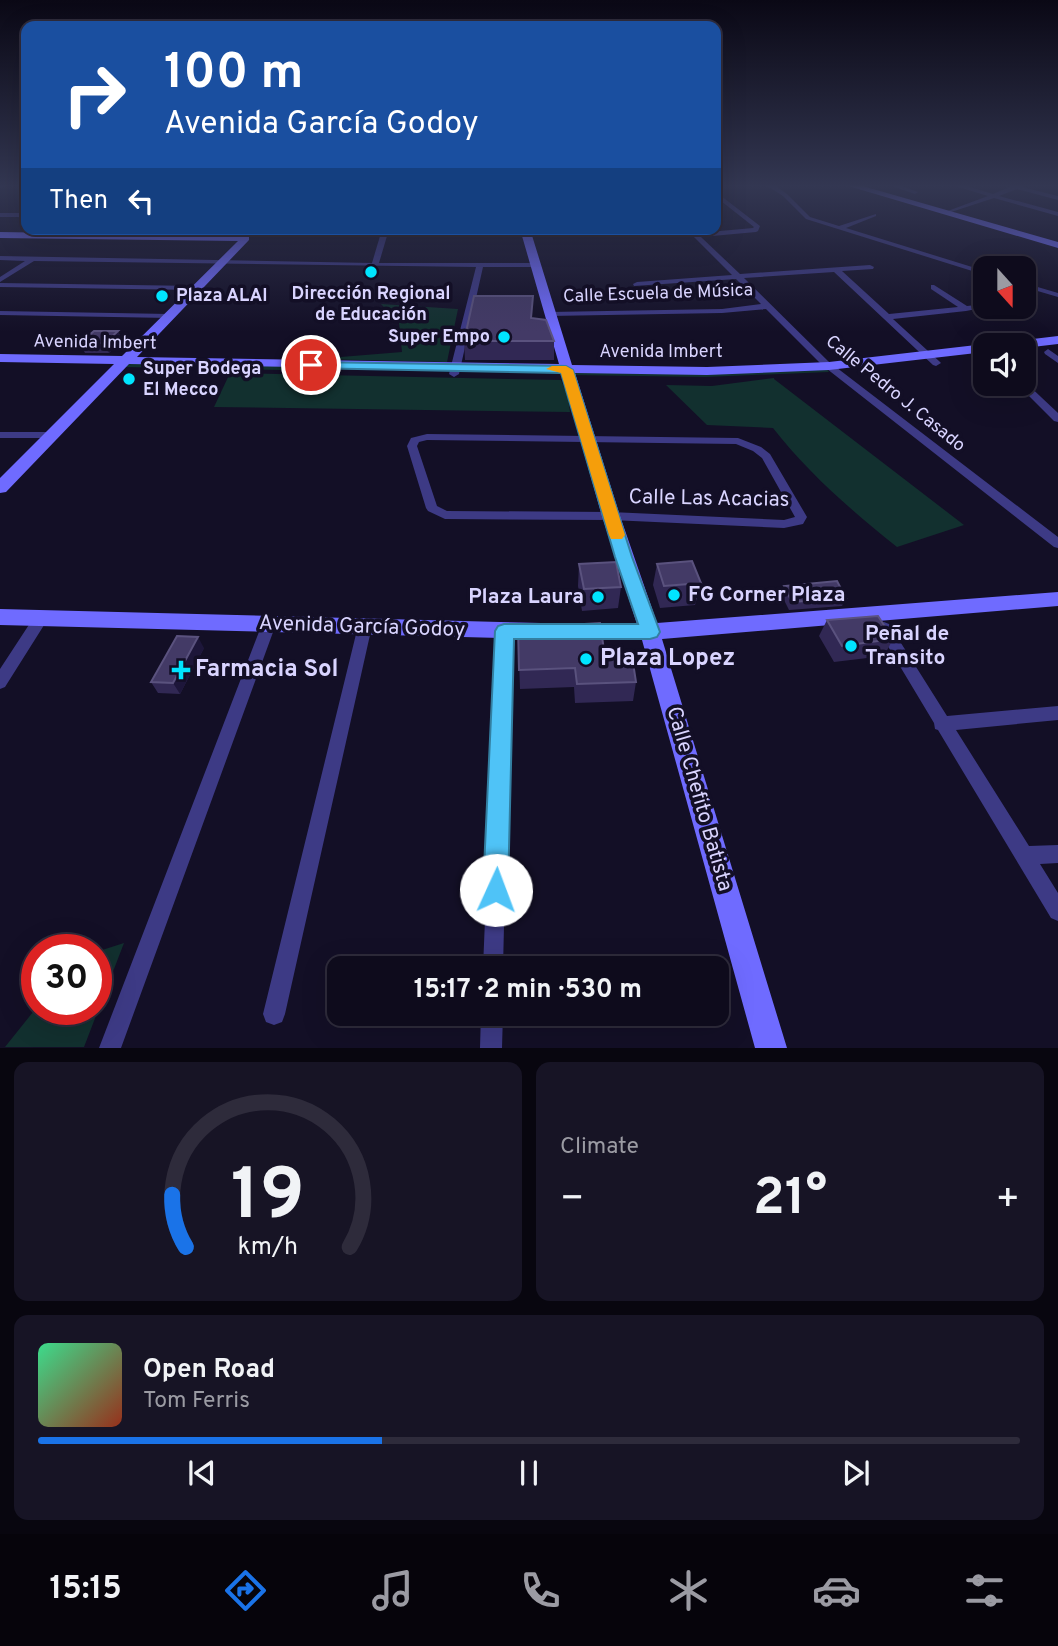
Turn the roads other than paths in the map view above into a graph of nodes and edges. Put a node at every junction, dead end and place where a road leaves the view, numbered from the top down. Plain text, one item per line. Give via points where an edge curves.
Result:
1 (858, 234) edge
2 (1020, 234) edge
3 (0, 235) edge
4 (171, 235) edge
5 (249, 235) edge
6 (383, 235) edge
7 (527, 235) edge
8 (696, 235) edge
9 (59, 236) joint
10 (1058, 245) edge
11 (0, 258) edge
12 (33, 258) junction
13 (221, 261) junction
14 (375, 265) junction
15 (480, 265) junction
16 (536, 265) junction
17 (870, 267) dead end
18 (835, 269) junction
19 (973, 269) edge
20 (737, 276) junction
21 (0, 283) edge
22 (637, 284) dead end
23 (934, 287) dead end
24 (197, 288) junction
25 (1036, 289) edge
26 (1058, 295) edge
27 (768, 306) junction
28 (973, 308) edge
29 (966, 309) junction
30 (0, 313) edge
31 (549, 314) junction
32 (170, 316) junction
33 (887, 317) junction
34 (1058, 340) edge
35 (1036, 343) edge
36 (973, 353) edge
37 (1036, 354) edge
38 (1055, 354) edge
39 (0, 358) edge
40 (932, 360) junction
41 (0, 365) edge
42 (121, 365) junction
43 (834, 370) junction
44 (455, 371) junction
45 (567, 374) junction
46 (1034, 396) edge
47 (1058, 419) edge
48 (0, 435) edge
49 (50, 435) junction
50 (588, 441) junction
51 (0, 488) edge
52 (611, 516) junction
53 (1058, 544) edge
54 (1058, 599) edge
55 (876, 614) junction
56 (0, 617) edge
57 (41, 618) junction
58 (270, 624) junction
59 (365, 626) junction
60 (504, 631) junction
61 (650, 632) junction
62 (0, 682) edge
63 (1058, 713) edge
64 (941, 724) junction
65 (1058, 854) edge
66 (1023, 856) junction
67 (1058, 911) edge
68 (493, 956) edge
69 (274, 1014) dead end
70 (492, 1026) edge
71 (110, 1048) edge
72 (491, 1048) edge
73 (771, 1048) edge

1 - 19 street
2 - 10 main road
3 - 9 main road
4 - 9 main road
5 - 13 main road
6 - 14 street
7 - 16 main road, Calle Chefito Batista
8 - 20 street, Calle Pedro J. Casado
11 - 12 street
12 - 13 street
12 - 21 street
13 - 14 street
13 - 24 main road
14 - 15 street
15 - 16 street
15 - 44 street
16 - 31 main road, Calle Chefito Batista
17 - 18 street
18 - 20 street
18 - 33 street
20 - 22 street
20 - 27 street, Calle Pedro J. Casado
21 - 24 street
23 - 29 street
24 - 32 main road
25 - 26 street
27 - 31 street, Calle Escuela de Música
27 - 43 street, Calle Pedro J. Casado
28 - 29 street
29 - 33 street
30 - 32 street
31 - 45 main road, Calle Chefito Batista
32 - 42 main road
33 - 40 street
34 - 35 main road
36 - 40 main road, Avenida Imbert
37 - 38 main road
39 - 42 main road, Avenida Imbert
40 - 43 main road, Avenida Imbert
41 - 42 main road, Avenida Imbert
42 - 44 main road, Avenida Imbert
42 - 49 main road
43 - 45 main road, Avenida Imbert via 709,379
43 - 53 street, Calle Pedro J. Casado
44 - 45 main road, Avenida Imbert
45 - 50 main road, Calle Chefito Batista
46 - 47 street
48 - 49 street
49 - 51 main road
50 - 52 main road, Calle Chefito Batista
50 - 52 street, Calle Las Acacias via 427,437 412,444 432,508 439,513
50 - 52 street, Calle Las Acacias via 723,440 747,444 766,456 801,517 784,524
52 - 61 main road, Calle Chefito Batista
54 - 55 main road, Avenida García Godoy
55 - 61 main road, Avenida García Godoy
55 - 64 street
56 - 57 main road, Avenida García Godoy
57 - 58 main road, Avenida García Godoy
57 - 62 street
58 - 59 main road, Avenida García Godoy
58 - 71 street
59 - 60 main road, Avenida García Godoy
59 - 69 street
60 - 61 main road, Avenida García Godoy
60 - 68 street
61 - 73 main road, Calle Chefito Batista
63 - 64 street
64 - 66 street
65 - 66 street
66 - 67 street
70 - 72 street

